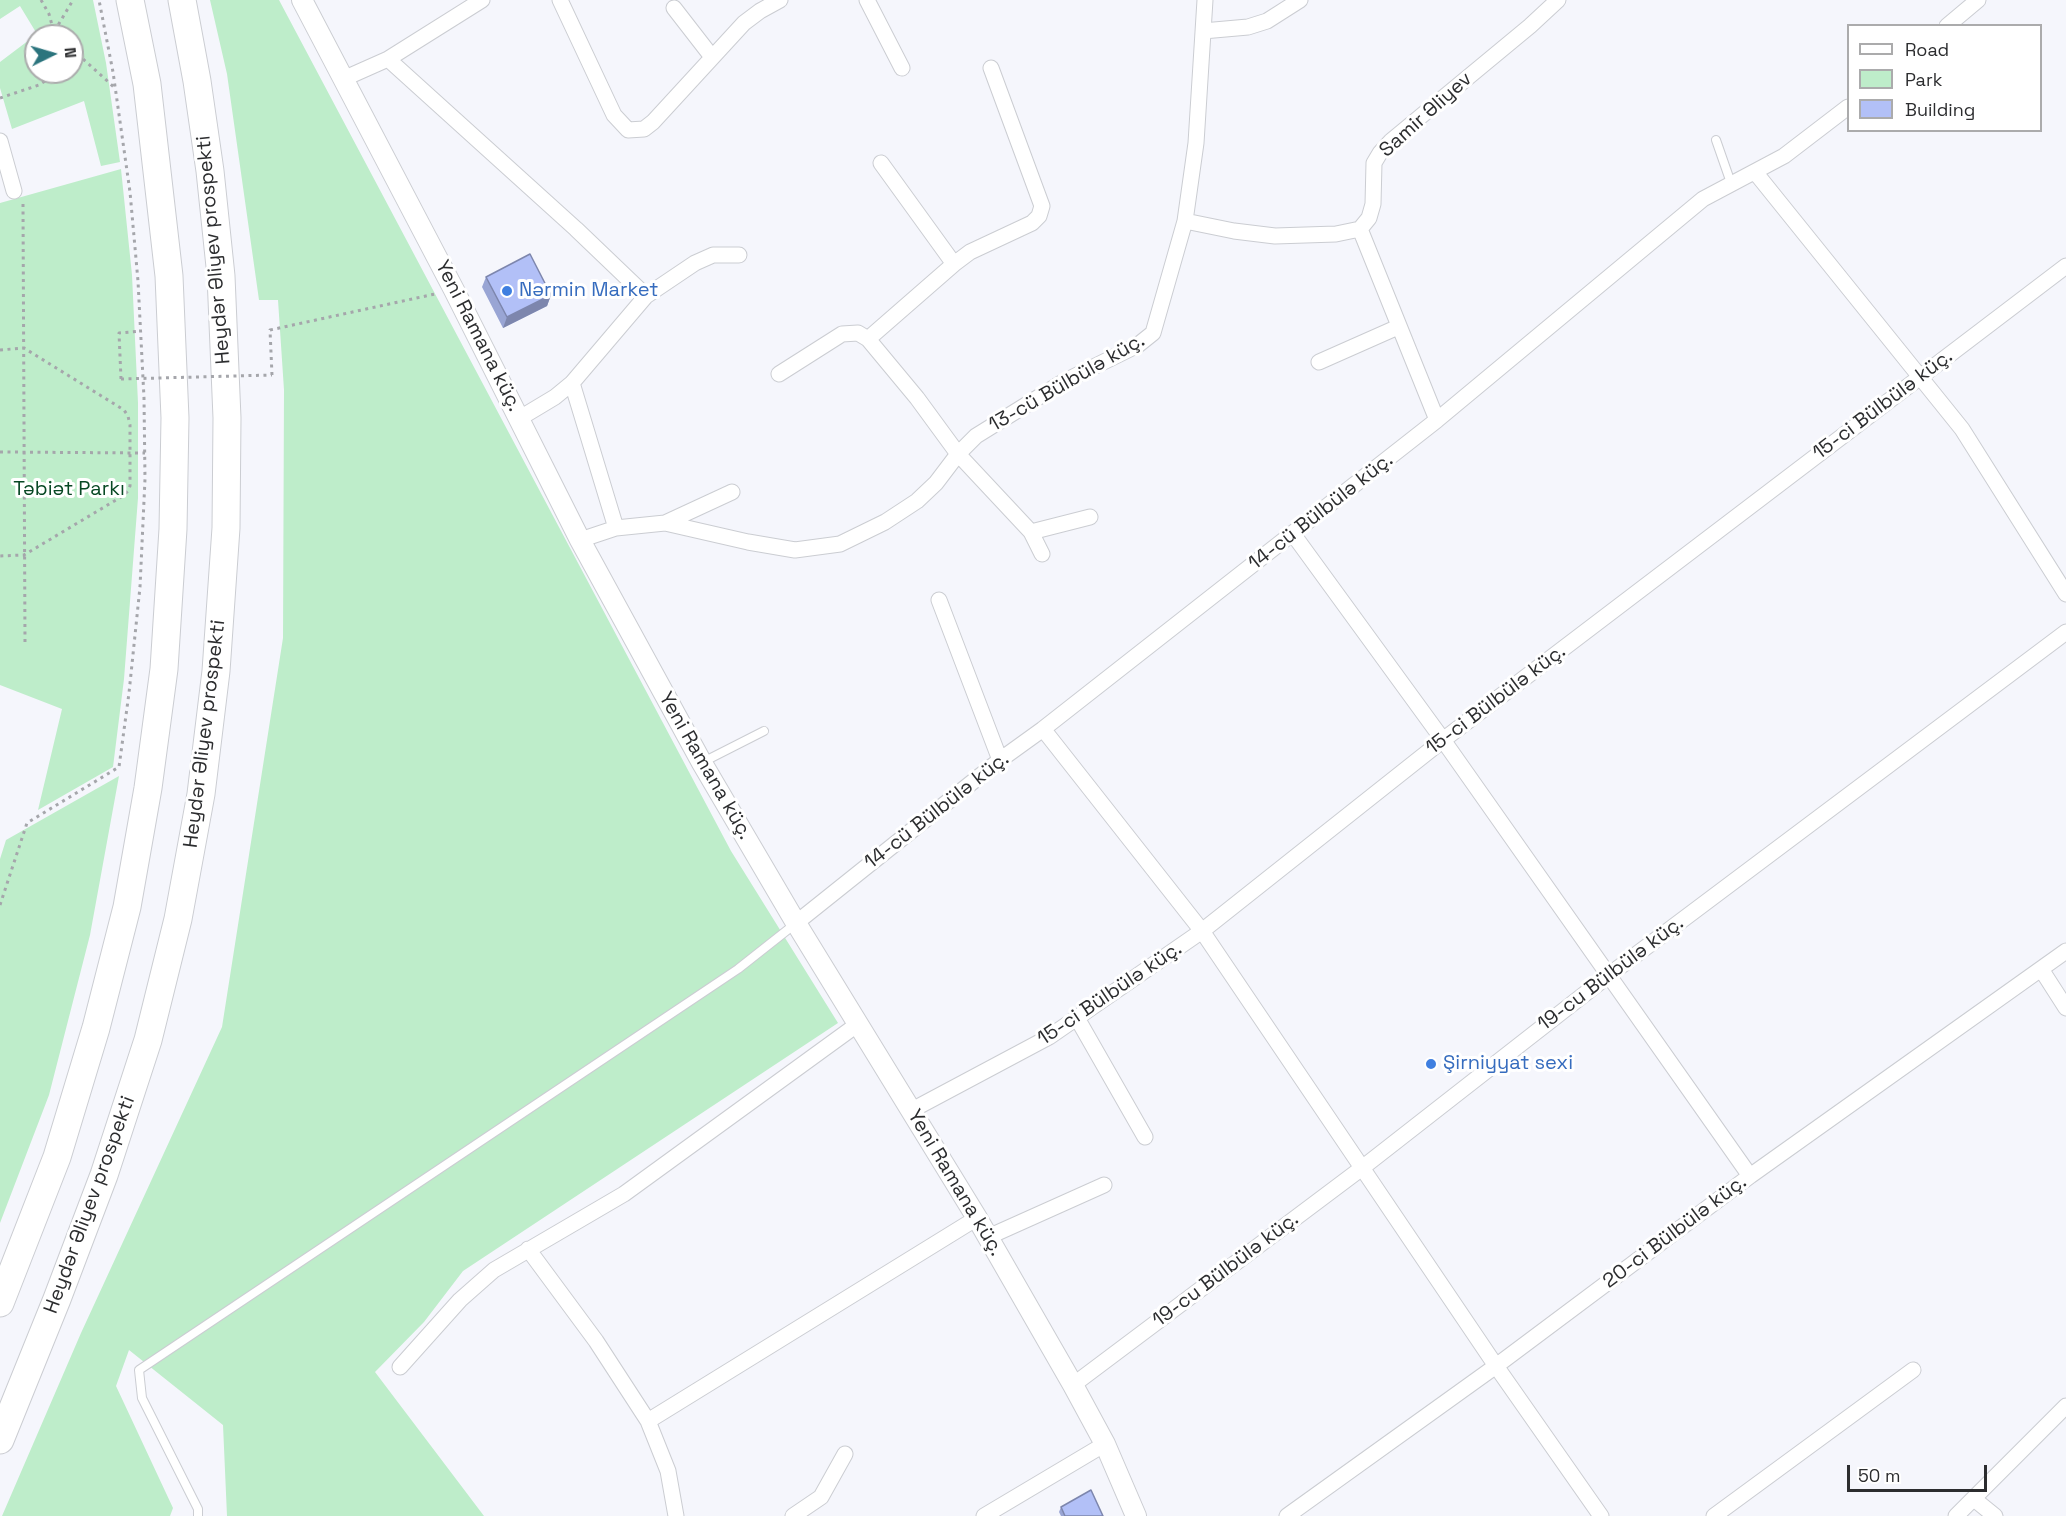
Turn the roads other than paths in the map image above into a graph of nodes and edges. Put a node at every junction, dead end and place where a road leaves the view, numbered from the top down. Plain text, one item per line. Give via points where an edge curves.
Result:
1 (130, 0) edge
2 (182, 0) edge
3 (302, 0) edge
4 (482, 0) edge
5 (560, 0) edge
6 (780, 0) edge
7 (867, 0) edge
8 (1205, 0) edge
9 (1300, 0) edge
10 (1557, 0) edge
11 (1978, 0) edge
12 (674, 8) dead end
13 (1949, 24) edge
14 (1203, 31) junction
15 (712, 57) junction
16 (388, 59) junction
17 (902, 68) dead end
18 (991, 68) dead end
19 (343, 79) junction
20 (1847, 108) edge
21 (1716, 140) dead end
22 (0, 141) edge
23 (881, 163) dead end
24 (1755, 172) junction
25 (1731, 183) junction
26 (19, 194) road end
27 (1185, 221) junction
28 (1360, 229) junction
29 (739, 255) dead end
30 (954, 264) junction
31 (2066, 266) edge
32 (646, 296) junction
33 (1398, 327) junction
34 (868, 339) junction
35 (1319, 362) dead end
36 (778, 374) dead end
37 (1920, 377) junction
38 (572, 383) junction
39 (520, 418) junction
40 (1437, 420) junction
41 (958, 454) junction
42 (732, 492) dead end
43 (1090, 517) dead end
44 (665, 523) junction
45 (616, 528) junction
46 (1031, 532) junction
47 (1293, 534) junction
48 (580, 540) junction
49 (1042, 554) dead end
50 (2066, 594) edge
51 (939, 600) dead end
52 (2066, 632) edge
53 (1043, 729) junction
54 (764, 731) dead end
55 (1443, 740) junction
56 (1000, 760) junction
57 (702, 762) junction
58 (796, 923) junction
59 (1202, 931) junction
60 (2066, 951) edge
61 (2041, 969) junction
62 (1609, 975) junction
63 (2066, 1008) edge
64 (1077, 1018) junction
65 (858, 1024) junction
66 (912, 1110) junction
67 (1145, 1137) dead end
68 (1362, 1168) junction
69 (1749, 1176) junction
70 (1104, 1185) dead end
71 (977, 1218) junction
72 (988, 1237) junction
73 (528, 1249) junction
74 (0, 1303) edge
75 (1496, 1366) junction
76 (400, 1367) dead end
77 (1913, 1370) dead end
78 (1073, 1384) junction
79 (2066, 1406) edge
80 (648, 1421) junction
81 (0, 1440) edge
82 (1105, 1444) junction
83 (845, 1454) dead end
84 (1974, 1498) junction
85 (198, 1516) edge
86 (676, 1516) edge
87 (793, 1516) edge
88 (984, 1516) edge
89 (1136, 1516) edge
90 (1287, 1516) edge
91 (1601, 1516) edge
92 (1714, 1516) edge
93 (1956, 1516) edge
94 (1995, 1516) edge

1 - 74 highway via 147,84 169,276 175,429 164,669 127,907 96,1028 57,1156
2 - 81 highway, Heydər Əliyev prospekti via 210,171 221,276 227,418 226,528 215,682 201,795 178,919 148,1040 104,1175
3 - 19 street, Yeni Ramana küç.
4 - 16 street
5 - 15 street via 614,115 628,130 644,129 653,122
6 - 15 street via 744,23
7 - 17 street
8 - 14 street, 13-cü Bülbülə küç.
9 - 14 street via 1267,21
10 - 28 street, Samir Əliyev via 1380,153 1374,163 1373,204
11 - 13 street
12 - 15 street
14 - 27 street, 13-cü Bülbülə küç. via 1196,143
16 - 19 street
16 - 32 street
18 - 30 street via 1042,206 1032,223 970,252
19 - 39 street, Yeni Ramana küç.
20 - 24 street, 14-cü Bülbülə küç. via 1798,146
21 - 25 lane
22 - 26 street
23 - 30 street
24 - 25 street, 14-cü Bülbülə küç.
24 - 37 street
25 - 40 street, 14-cü Bülbülə küç. via 1703,199
27 - 28 street via 1275,236 1336,234
27 - 41 street, 13-cü Bülbülə küç. via 1153,333 1138,345 1063,382 976,436
28 - 33 street
29 - 32 street via 713,255 694,263
30 - 34 street
31 - 37 street, 15-ci Bülbülə küç.
32 - 38 street
33 - 35 street
33 - 40 street
34 - 36 street via 858,333 842,334
34 - 41 street
37 - 50 street via 1962,429
37 - 55 street, 15-ci Bülbülə küç.
38 - 39 street
38 - 45 street
39 - 48 street, Yeni Ramana küç.
40 - 47 street, 14-cü Bülbülə küç.
41 - 44 street, 13-cü Bülbülə küç. via 917,501 840,544 795,550
41 - 46 street
42 - 44 street
43 - 46 street
44 - 45 street, 13-cü Bülbülə küç.
45 - 48 street, 13-cü Bülbülə küç.
46 - 49 street
47 - 53 street, 14-cü Bülbülə küç.
47 - 55 street
48 - 57 street, Yeni Ramana küç.
51 - 56 street
52 - 62 street, 19-cu Bülbülə küç.
53 - 56 street, 14-cü Bülbülə küç.
53 - 59 street
54 - 57 lane
55 - 59 street, 15-ci Bülbülə küç.
55 - 62 street
56 - 58 street, 14-cü Bülbülə küç.
57 - 58 street, Yeni Ramana küç.
58 - 65 street, Yeni Ramana küç.
58 - 85 lane via 738,969 139,1370 142,1398 198,1509
59 - 64 street, 15-ci Bülbülə küç.
59 - 68 street
60 - 61 street, 20-ci Bülbülə küç.
61 - 63 street
61 - 69 street, 20-ci Bülbülə küç.
62 - 68 street, 19-cu Bülbülə küç.
62 - 69 street
64 - 66 street, 15-ci Bülbülə küç.
64 - 67 street
65 - 66 street, Yeni Ramana küç.
65 - 73 street via 624,1194
66 - 71 street, Yeni Ramana küç.
68 - 75 street
68 - 78 street, 19-cu Bülbülə küç.
69 - 75 street, 20-ci Bülbülə küç.
70 - 72 street
71 - 72 street, Yeni Ramana küç.
71 - 80 street
72 - 78 street, Yeni Ramana küç.
73 - 76 street via 494,1270 460,1300
73 - 80 street via 596,1341
75 - 90 street, 20-ci Bülbülə küç.
75 - 91 street
77 - 92 street
78 - 82 street, Yeni Ramana küç.
79 - 84 street
80 - 86 street via 668,1471
82 - 88 street
82 - 89 street, Yeni Ramana küç.
83 - 87 street via 820,1497
84 - 93 street
84 - 94 street

